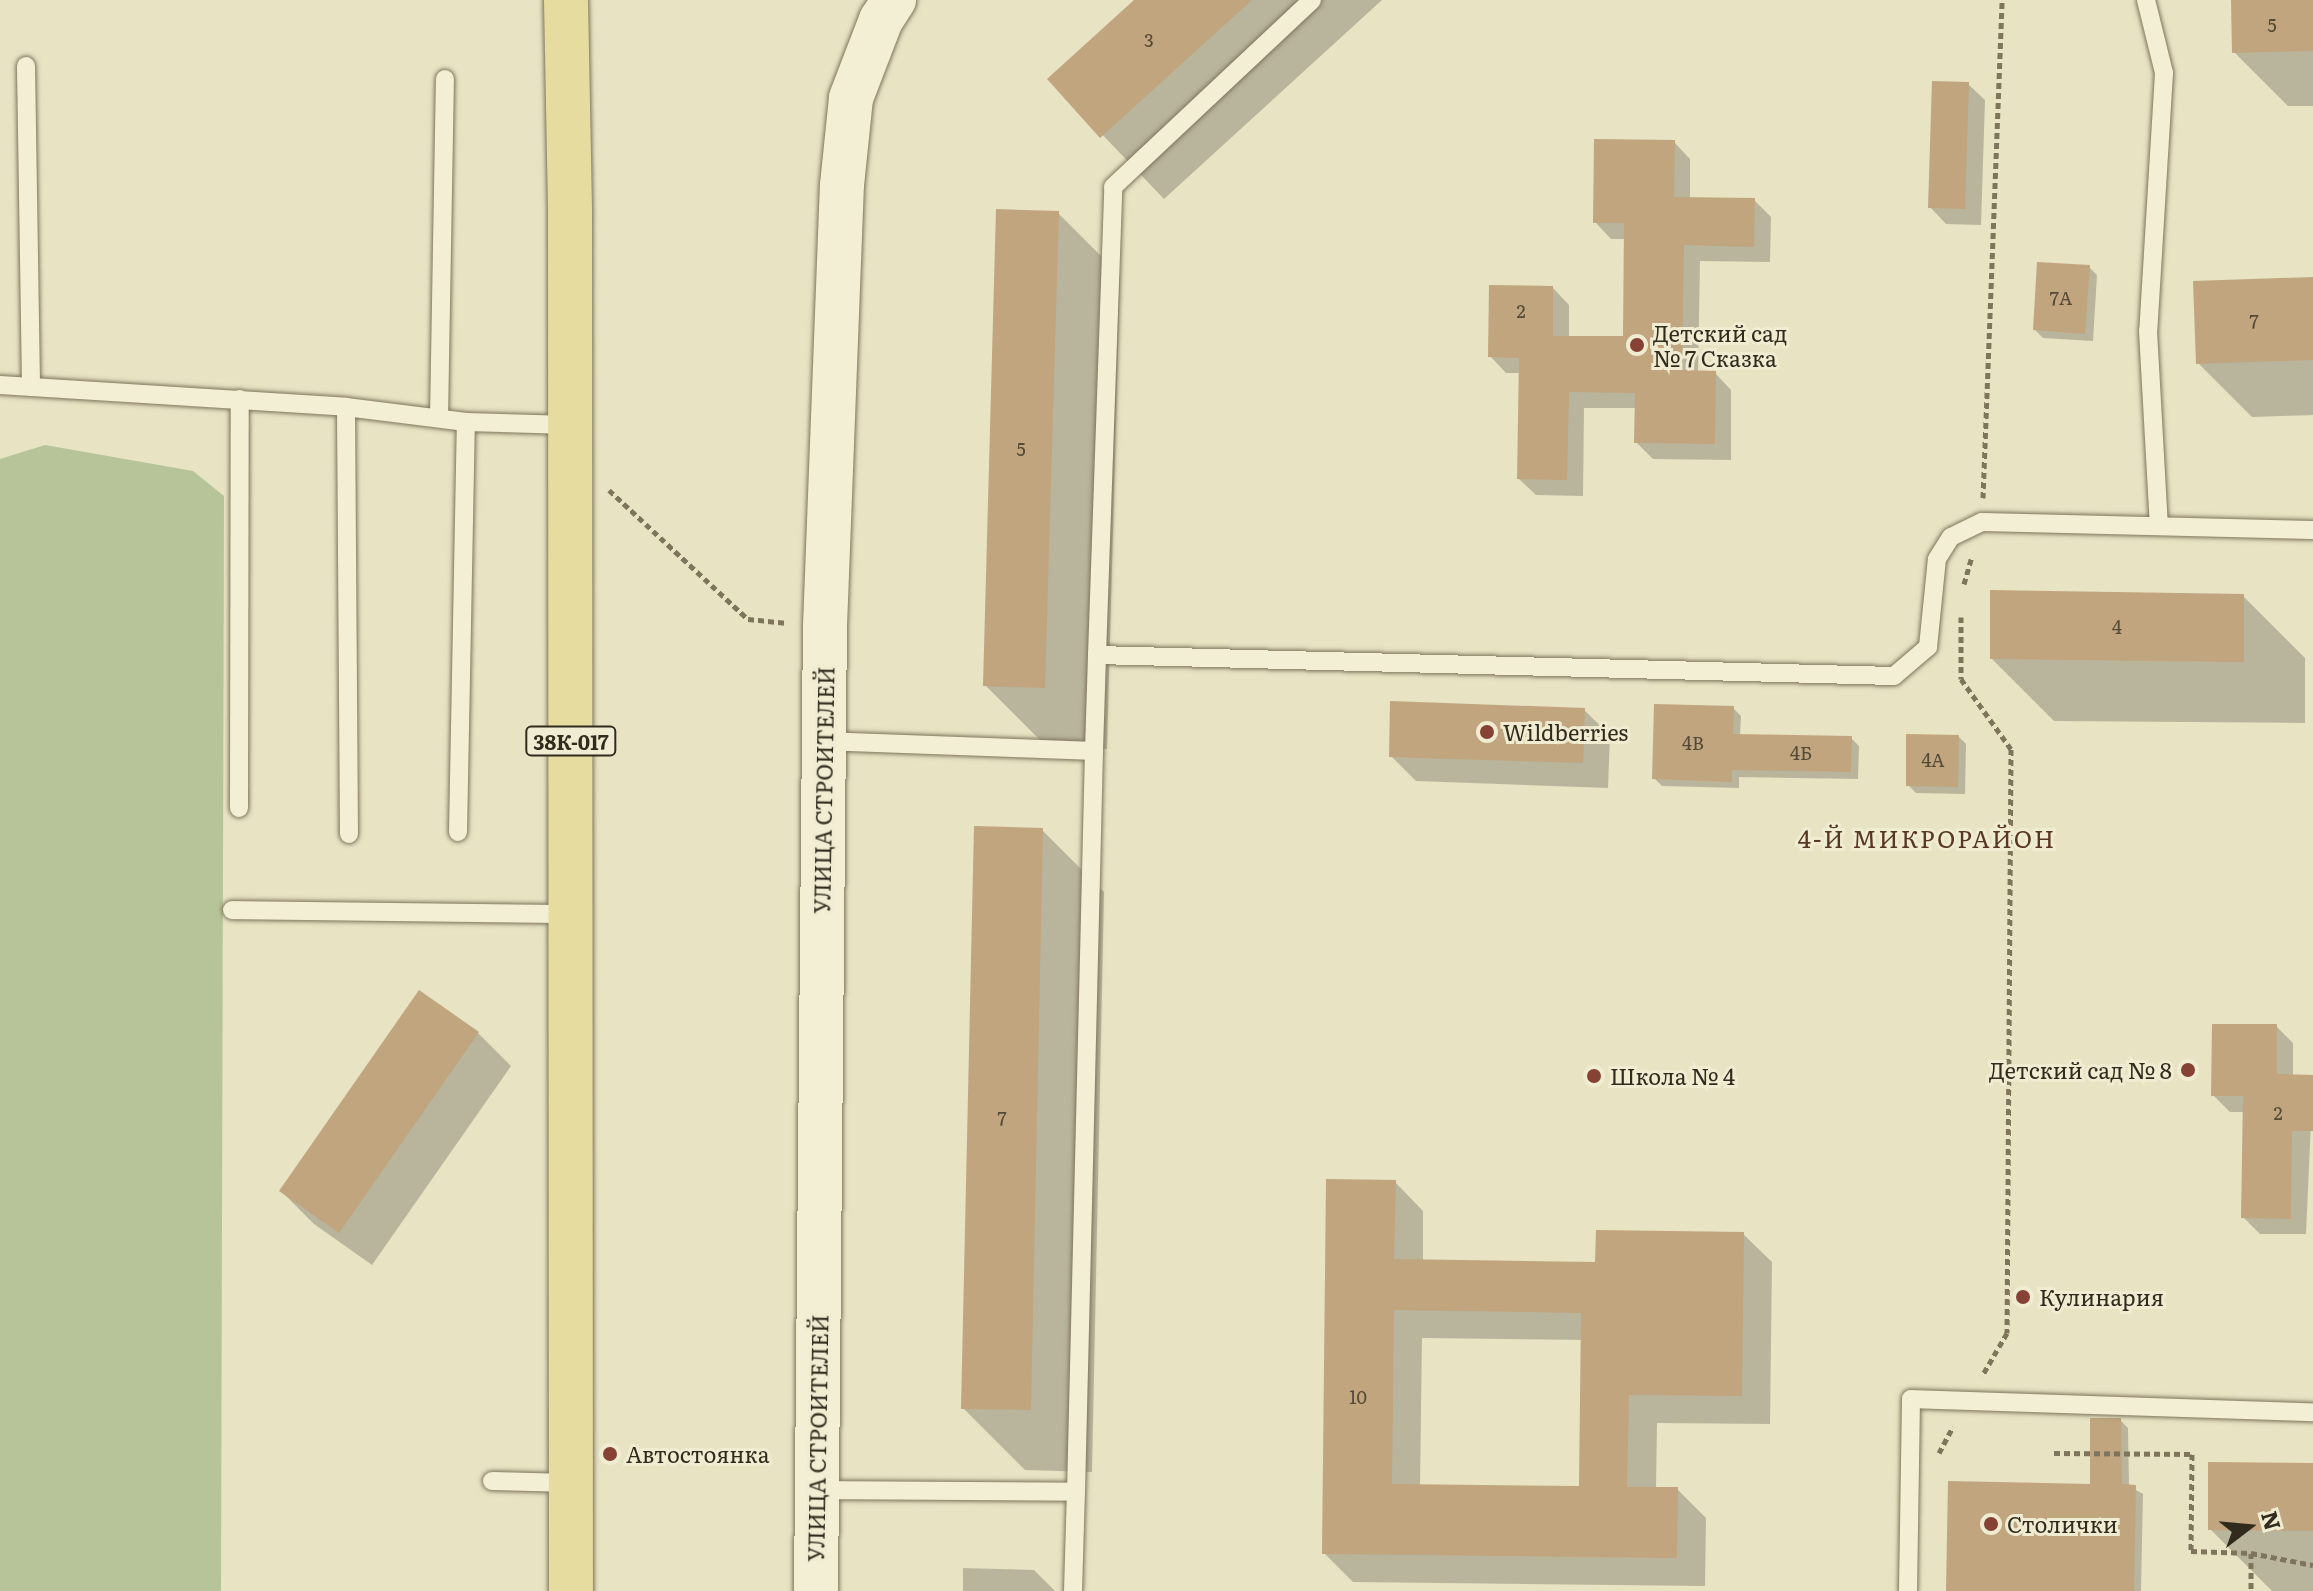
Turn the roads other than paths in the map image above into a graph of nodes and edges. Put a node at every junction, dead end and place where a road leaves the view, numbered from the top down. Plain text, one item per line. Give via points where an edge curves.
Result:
1 (566, 0) edge
2 (894, 0) edge
3 (1312, 0) edge
4 (2146, 0) edge
5 (26, 66) dead end
6 (445, 79) dead end
7 (0, 385) edge
8 (31, 387) junction
9 (240, 399) junction
10 (346, 407) junction
11 (439, 418) junction
12 (466, 422) junction
13 (570, 440) junction
14 (2159, 526) junction
15 (2313, 530) edge
16 (1097, 655) junction
17 (824, 741) junction
18 (1094, 751) junction
19 (239, 808) dead end
20 (458, 832) dead end
21 (349, 834) dead end
22 (232, 910) dead end
23 (571, 914) junction
24 (2313, 1412) edge
25 (492, 1481) dead end
26 (571, 1483) junction
27 (817, 1490) junction
28 (1076, 1492) junction
29 (571, 1591) edge
30 (816, 1591) edge
31 (1073, 1591) edge
32 (1908, 1591) edge

1 - 13 main road, 38К-017
2 - 17 street, УЛИЦА СТРОИТЕЛЕЙ via 851,98 842,185
3 - 16 lane via 1113,187
4 - 14 lane via 2164,73 2148,331
5 - 8 lane
6 - 11 lane
7 - 8 lane
8 - 9 lane
9 - 10 lane
9 - 19 lane
10 - 11 lane
10 - 21 lane
11 - 12 lane
12 - 13 lane
12 - 20 lane
13 - 23 main road, 38К-017
14 - 15 lane
14 - 16 lane via 1982,522 1951,537 1937,559 1928,647 1894,676
16 - 18 lane
17 - 18 lane
17 - 27 street, УЛИЦА СТРОИТЕЛЕЙ
18 - 28 lane
22 - 23 lane
23 - 26 main road, 38К-017
24 - 32 lane via 1911,1399
25 - 26 lane
26 - 29 main road, 38К-017
27 - 28 lane
27 - 30 street, УЛИЦА СТРОИТЕЛЕЙ
28 - 31 lane

